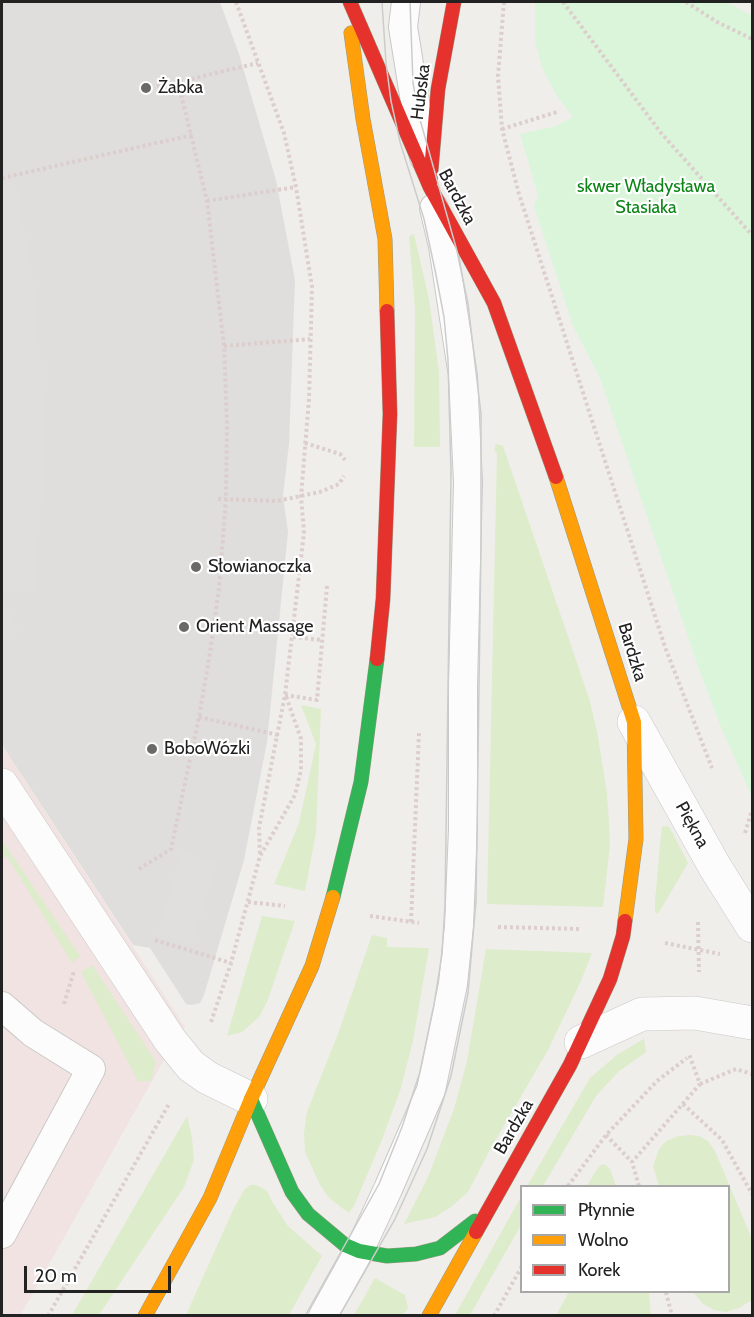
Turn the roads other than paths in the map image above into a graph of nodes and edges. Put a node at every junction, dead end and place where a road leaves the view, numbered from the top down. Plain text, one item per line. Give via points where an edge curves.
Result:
1 (348, 2) edge
2 (406, 2) edge
3 (454, 2) edge
4 (429, 187) junction
5 (634, 722) junction
6 (2, 785) edge
7 (753, 926) edge
8 (2, 1006) edge
9 (753, 1023) edge
10 (581, 1042) junction
11 (251, 1099) junction
12 (488, 1210) junction
13 (2, 1234) edge
14 (359, 1251) junction
15 (145, 1316) edge
16 (322, 1316) edge
17 (429, 1316) edge

1 - 4 street, Bardzka
1 - 11 street, Bardzka via 363,119 385,239 390,414 383,599 361,783 329,911 312,966
2 - 4 lane via 403,27
3 - 4 street, Hubska via 438,89
4 - 5 street, Bardzka via 494,303 562,493
4 - 14 lane via 443,246 463,376 468,482 459,926 453,984 430,1090
5 - 7 street, Piękna via 715,867
5 - 10 street, Bardzka via 636,839 623,936 610,979
6 - 11 street via 170,1040 208,1078
8 - 13 lane via 33,1033 91,1069
9 - 10 street via 695,1013 642,1014
10 - 12 street, Bardzka
11 - 14 street via 292,1192 329,1234
11 - 15 street, Bardzka via 210,1198
12 - 14 street via 440,1248 387,1256
12 - 17 street, Bardzka
14 - 16 lane

